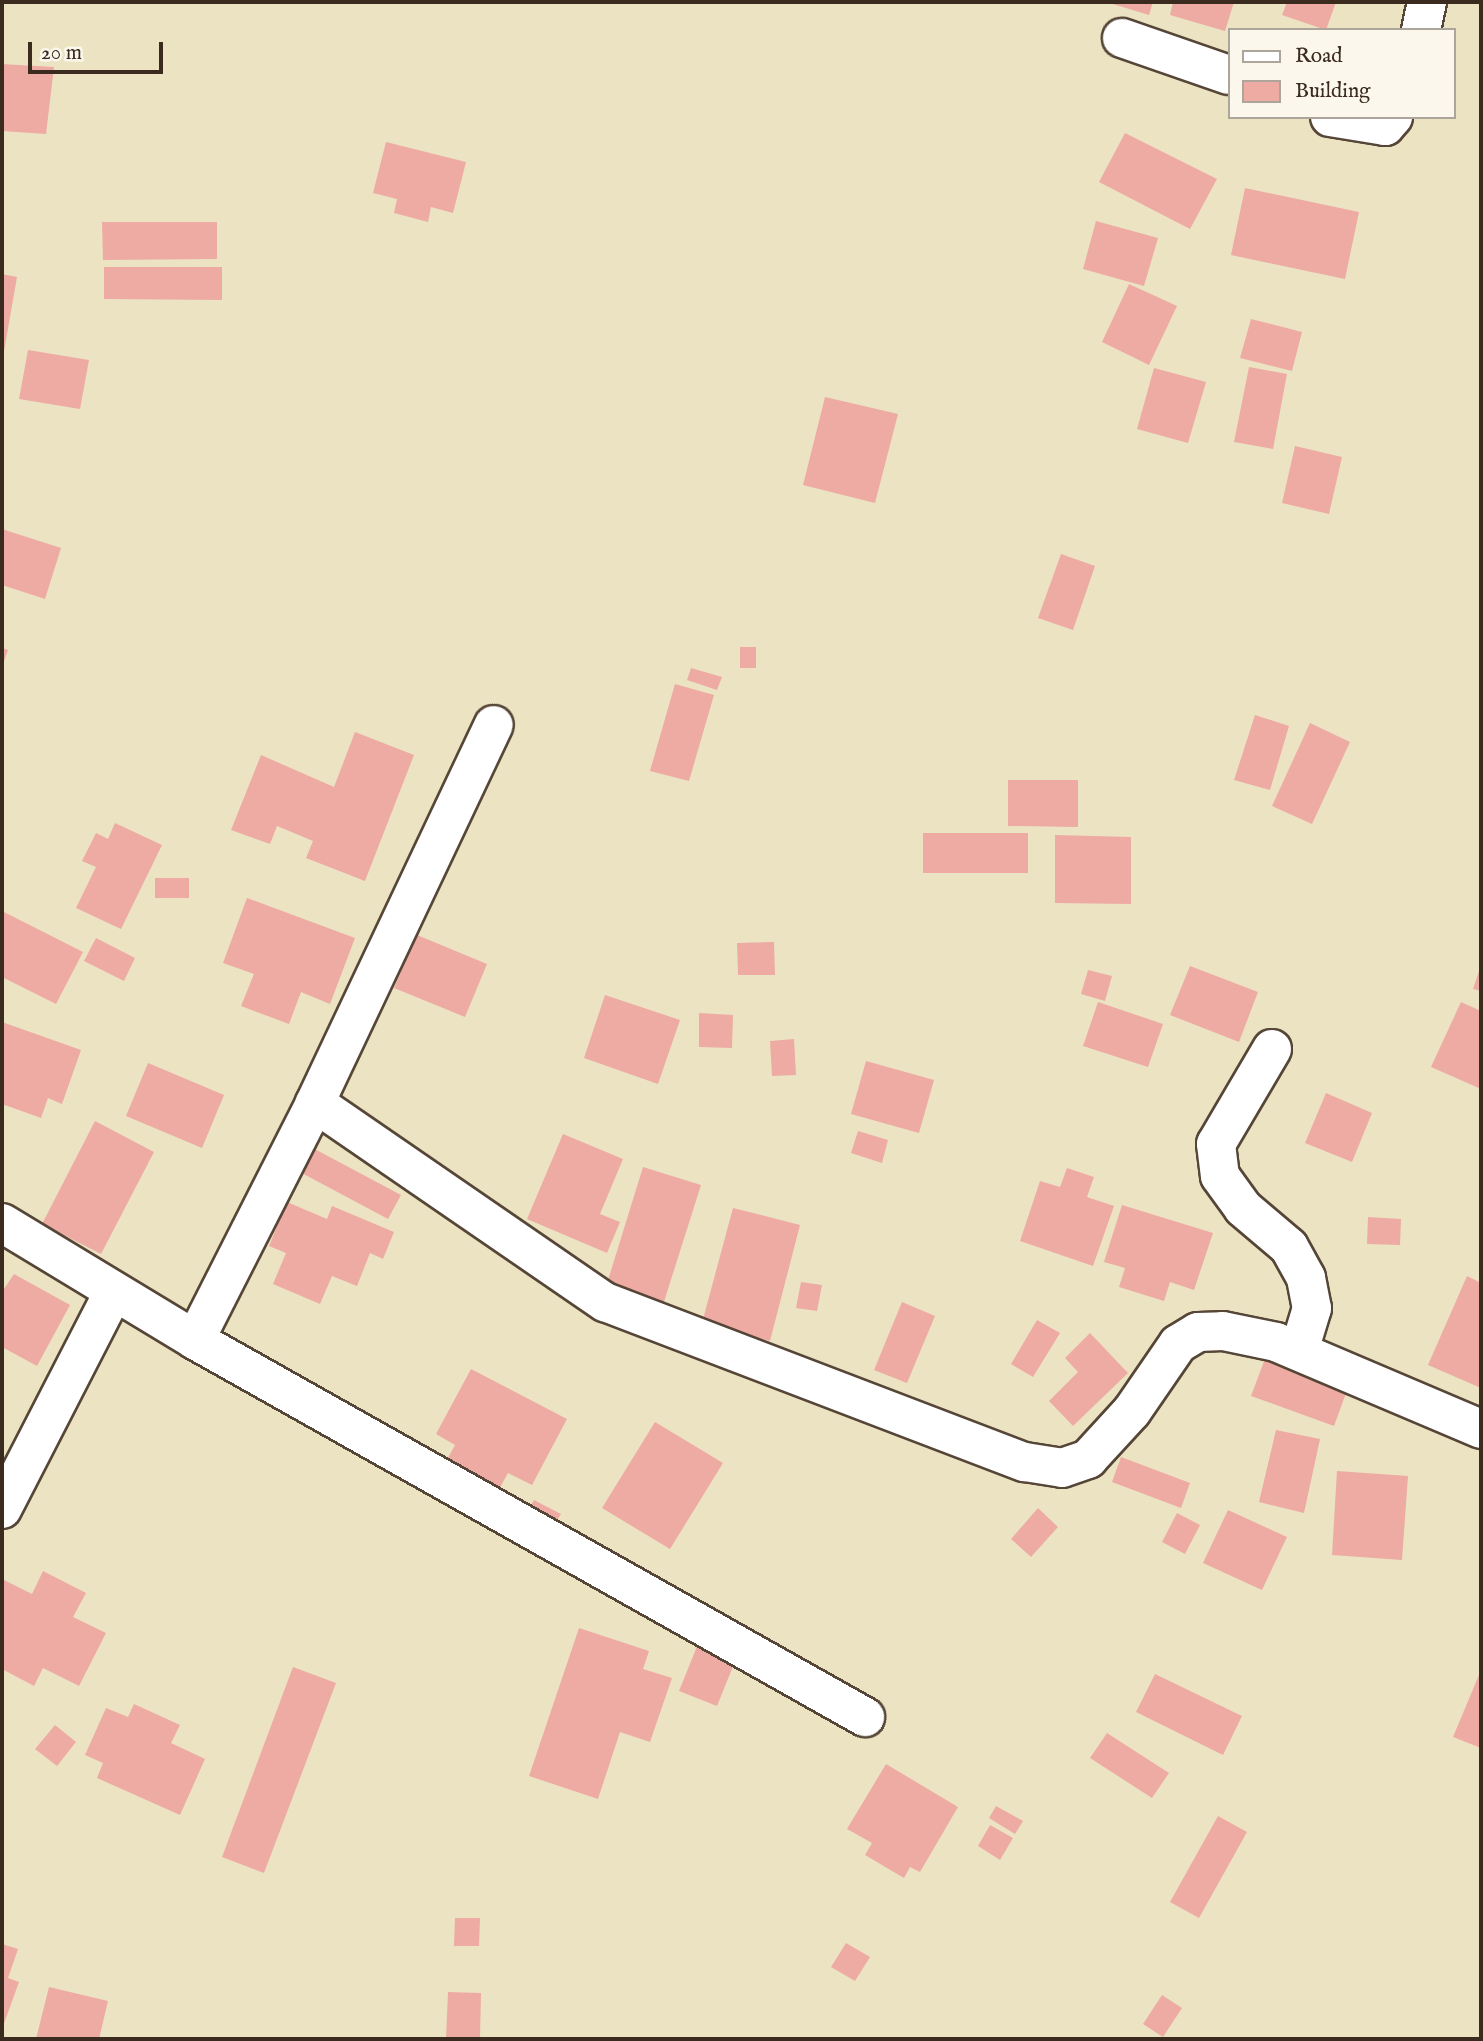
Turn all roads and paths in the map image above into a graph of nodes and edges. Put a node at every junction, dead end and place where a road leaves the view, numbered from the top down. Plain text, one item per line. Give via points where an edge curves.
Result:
1 (1427, 2) edge
2 (1421, 28) edge
3 (1122, 38) dead end
4 (1228, 75) edge
5 (1343, 119) edge
6 (1391, 119) edge
7 (494, 725) dead end
8 (1272, 1049) dead end
9 (315, 1103) junction
10 (2, 1223) edge
11 (113, 1293) junction
12 (195, 1340) junction
13 (1299, 1351) junction
14 (1481, 1429) edge
15 (2, 1509) edge
16 (865, 1717) dead end

1 - 2 street
3 - 4 street
5 - 6 street via 1385,126
7 - 9 street
8 - 13 street via 1216,1144 1220,1176 1243,1208 1289,1248 1306,1278 1312,1308
9 - 12 street
9 - 13 street via 605,1302 1025,1462 1062,1468 1088,1460 1132,1411 1178,1344 1198,1332 1223,1331
10 - 11 street
11 - 12 street
11 - 15 street
12 - 16 street
13 - 14 street

